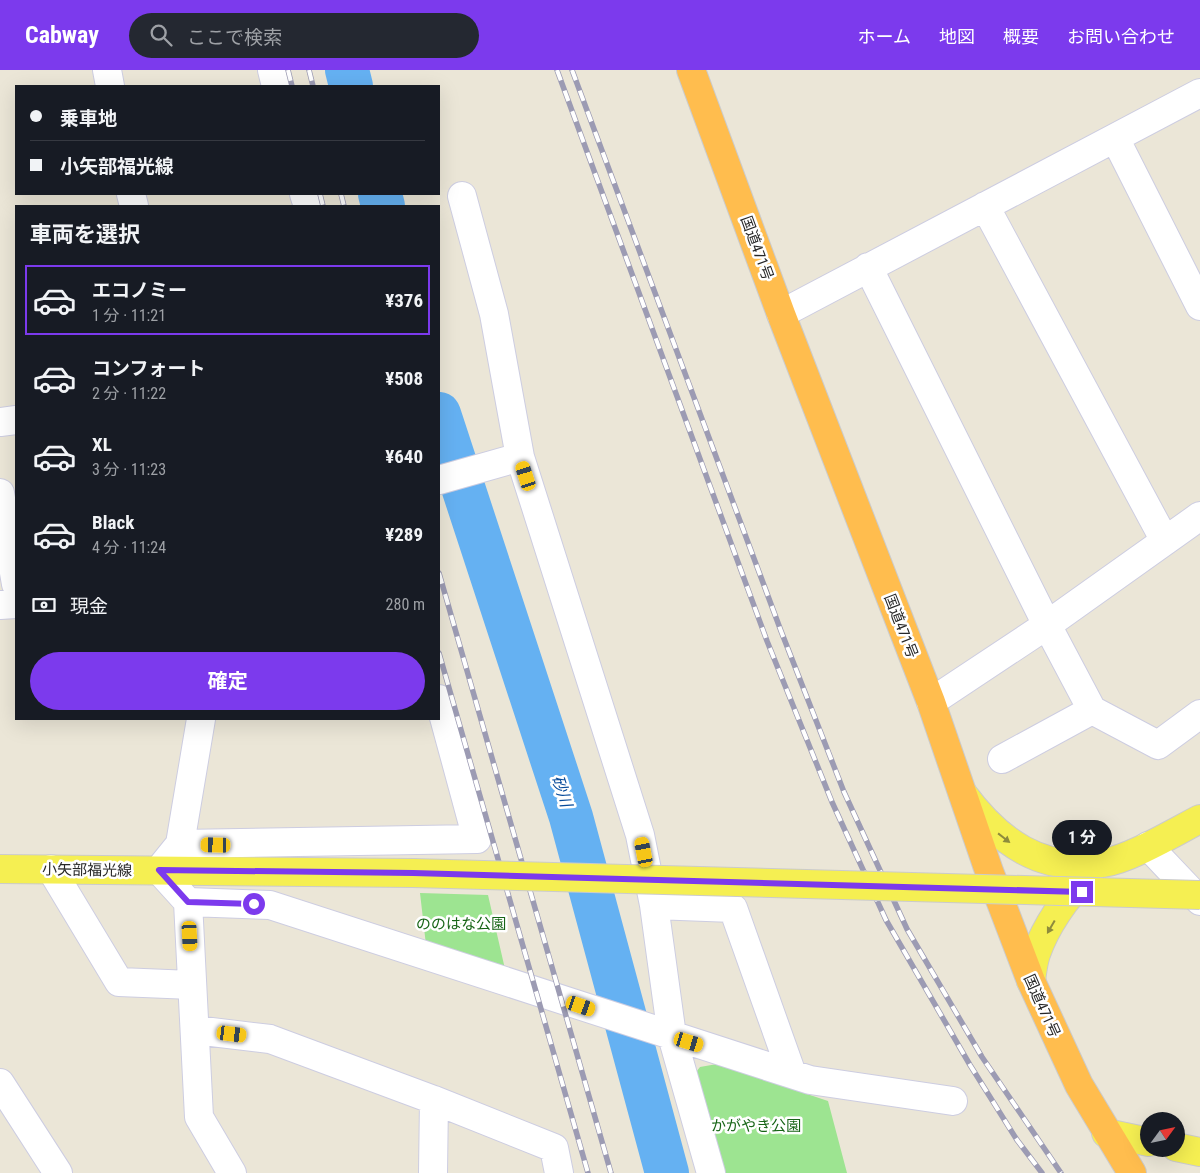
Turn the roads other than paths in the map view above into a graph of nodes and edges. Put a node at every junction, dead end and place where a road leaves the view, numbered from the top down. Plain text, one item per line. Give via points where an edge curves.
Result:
1 (107, 70) edge
2 (272, 70) edge
3 (691, 70) edge
4 (110, 85) edge
5 (276, 85) edge
6 (1200, 93) edge
7 (1115, 138) junction
8 (462, 196) dead end
9 (985, 206) junction
10 (868, 267) junction
11 (1200, 306) edge
12 (781, 314) junction
13 (15, 420) edge
14 (0, 422) edge
15 (520, 457) junction
16 (440, 480) edge
17 (0, 493) edge
18 (1200, 516) edge
19 (1164, 541) junction
20 (15, 578) edge
21 (15, 604) edge
22 (0, 605) edge
23 (1046, 625) junction
24 (930, 702) junction
25 (440, 703) edge
26 (1092, 710) junction
27 (1200, 714) edge
28 (201, 720) edge
29 (1002, 759) dead end
30 (959, 789) junction
31 (1200, 819) edge
32 (180, 844) junction
33 (1148, 846) junction
34 (1104, 863) junction
35 (0, 868) edge
36 (51, 869) junction
37 (159, 870) junction
38 (1200, 895) edge
39 (1200, 901) edge
40 (188, 902) junction
41 (654, 906) junction
42 (1030, 981) junction
43 (192, 986) junction
44 (195, 1030) junction
45 (672, 1036) junction
46 (792, 1074) junction
47 (0, 1083) edge
48 (434, 1100) junction
49 (954, 1101) dead end
50 (1106, 1133) junction
51 (1140, 1140) edge
52 (1185, 1149) edge
53 (1200, 1152) edge
54 (58, 1173) edge
55 (232, 1173) edge
56 (433, 1173) edge
57 (559, 1173) edge
58 (711, 1173) edge
59 (1132, 1173) edge

1 - 4 street
2 - 5 street
3 - 12 highway, 国道471号
6 - 7 street
7 - 9 street
7 - 11 street
8 - 15 street via 494,314
9 - 10 street
9 - 19 street
10 - 12 street
10 - 23 street
12 - 24 highway, 国道471号
13 - 14 street
15 - 16 street
15 - 41 street via 640,835
17 - 20 street
18 - 19 street
19 - 23 street
21 - 22 street
23 - 24 street
23 - 26 street
24 - 30 highway, 国道471号
25 - 32 street via 477,839
26 - 27 street via 1158,745
26 - 29 street
28 - 32 street
30 -> 34 main road via 981,818 1004,839 1026,852 1051,861
30 - 42 highway, 国道471号
31 - 33 main road
32 - 37 street
33 - 34 main road
33 - 39 street
34 -> 42 main road via 1081,882 1063,906 1036,954
35 - 36 main road, 小矢部福光線
36 - 37 main road, 小矢部福光線
36 - 43 street via 119,982
37 - 38 main road, 小矢部福光線, bridge via 413,873
37 - 40 street
40 - 43 street
40 - 45 street via 270,905
41 - 45 street
41 - 46 street via 733,908
42 - 50 highway, 国道471号 via 1079,1085
43 - 44 street
44 - 48 street via 270,1039
44 - 55 street via 199,1116
45 - 46 street
45 - 58 street
46 - 49 street via 810,1080
47 - 54 street
48 - 56 street
48 - 57 street via 554,1148
50 - 51 main road
50 - 59 highway, 国道471号
52 - 53 main road

